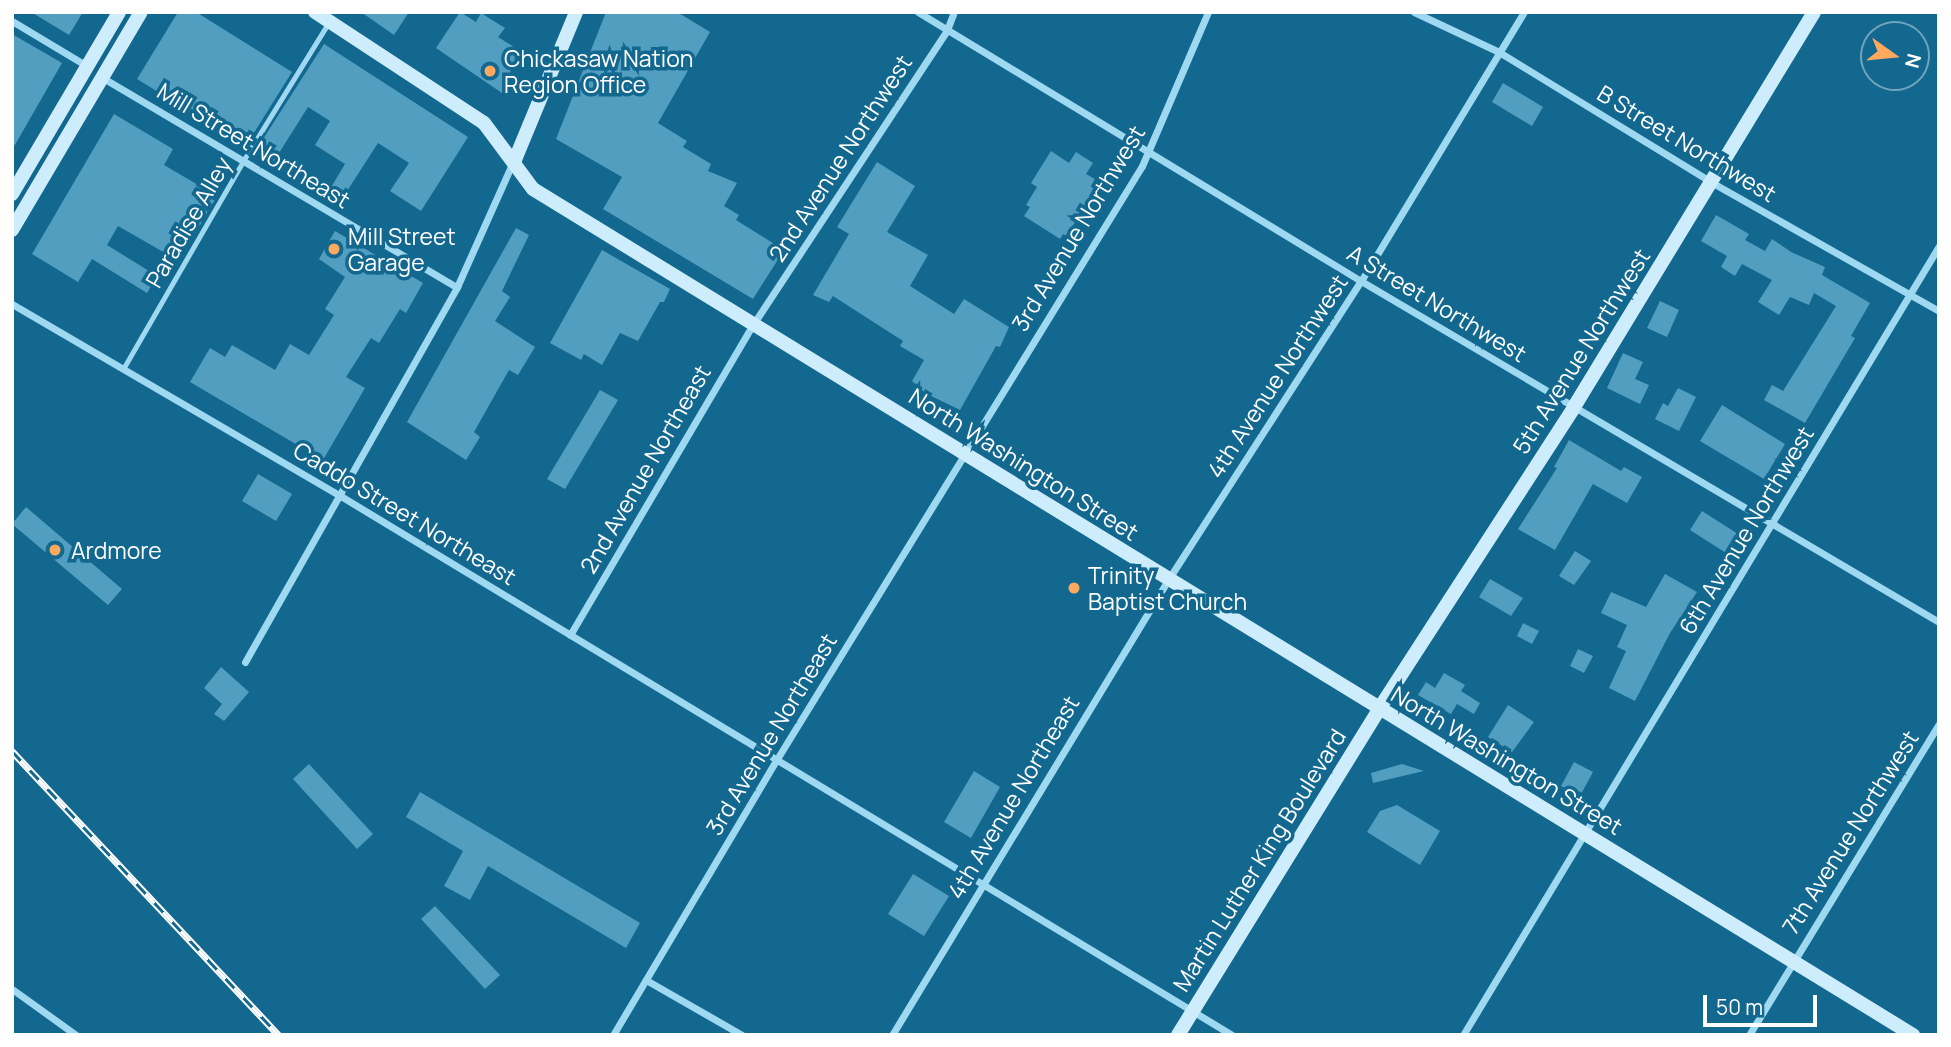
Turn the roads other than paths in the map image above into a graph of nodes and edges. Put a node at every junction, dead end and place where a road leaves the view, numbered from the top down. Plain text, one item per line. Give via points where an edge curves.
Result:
1 (119, 12) edge
2 (141, 12) edge
3 (315, 12) edge
4 (576, 12) edge
5 (918, 12) edge
6 (954, 12) edge
7 (1208, 12) edge
8 (1414, 12) edge
9 (1524, 12) edge
10 (1814, 12) edge
11 (12, 21) edge
12 (329, 22) junction
13 (947, 30) junction
14 (1499, 52) junction
15 (87, 66) junction
16 (103, 78) junction
17 (1148, 152) junction
18 (243, 161) junction
19 (514, 162) junction
20 (1711, 182) junction
21 (12, 194) edge
22 (12, 230) edge
23 (1939, 246) edge
24 (1361, 281) junction
25 (457, 288) junction
26 (1910, 295) junction
27 (12, 303) edge
28 (1939, 312) edge
29 (754, 323) junction
30 (123, 369) junction
31 (1574, 407) junction
32 (963, 454) junction
33 (339, 495) junction
34 (1773, 524) junction
35 (1168, 580) junction
36 (1939, 622) edge
37 (570, 635) junction
38 (245, 662) dead end
39 (1379, 709) junction
40 (1939, 724) edge
41 (777, 759) junction
42 (1583, 833) junction
43 (983, 885) junction
44 (1793, 961) junction
45 (646, 979) junction
46 (12, 989) edge
47 (1192, 1011) junction
48 (76, 1035) edge
49 (613, 1035) edge
50 (742, 1035) edge
51 (892, 1035) edge
52 (1178, 1035) edge
53 (1232, 1035) edge
54 (1463, 1035) edge
55 (1749, 1035) edge
56 (1913, 1035) edge

1 - 15 main road
2 - 16 main road
3 - 12 main road, North Washington Street
4 - 19 main road
5 - 13 street, A Street Northwest
6 - 13 street, 2nd Avenue Northwest
7 - 17 street, 3rd Avenue Northwest
8 - 14 street, B Street Northwest
9 - 14 street, 4th Avenue Northwest
10 - 20 main road, 5th Avenue Northwest
11 - 15 street
12 - 18 lane, Paradise Alley
12 - 19 main road, North Washington Street via 484,123
13 - 17 street, A Street Northwest
13 - 29 street, 2nd Avenue Northwest
14 - 20 street, B Street Northwest
14 - 24 street, 4th Avenue Northwest
15 - 21 main road
16 - 18 street, Mill Street Northeast
16 - 22 main road
17 - 24 street, A Street Northwest
17 - 32 street, 3rd Avenue Northwest
18 - 25 street, Mill Street Northeast
18 - 30 lane, Paradise Alley
19 - 25 street
19 - 29 main road, North Washington Street via 533,189
20 - 26 street, B Street Northwest
20 - 31 main road, 5th Avenue Northwest
23 - 26 street, 6th Avenue Northwest
24 - 31 street, A Street Northwest
24 - 35 street, 4th Avenue Northwest
25 - 33 street
26 - 28 street, B Street Northwest
26 - 34 street, 6th Avenue Northwest
27 - 30 street, Caddo Street Northeast
29 - 32 main road, North Washington Street
29 - 37 street, 2nd Avenue Northeast
30 - 33 street, Caddo Street Northeast
31 - 34 street, A Street Northwest
31 - 39 main road, 5th Avenue Northwest
32 - 35 main road, North Washington Street
32 - 41 street, 3rd Avenue Northeast
33 - 37 street, Caddo Street Northeast
33 - 38 street
34 - 36 street, A Street Northwest
34 - 42 street, 6th Avenue Northwest
35 - 39 main road, North Washington Street
35 - 43 street, 4th Avenue Northeast
37 - 41 street, Caddo Street Northeast
39 - 42 main road, North Washington Street
39 - 47 main road, Martin Luther King Boulevard
40 - 44 street, 7th Avenue Northwest
41 - 43 street, Caddo Street Northeast
41 - 45 street, 3rd Avenue Northeast
42 - 44 main road, North Washington Street
42 - 54 street, 6th Avenue Northwest
43 - 47 street, Caddo Street Northeast
43 - 51 street, 4th Avenue Northeast
44 - 55 street, 7th Avenue Northwest
44 - 56 main road, North Washington Street
45 - 49 street, 3rd Avenue Northeast
45 - 50 street
46 - 48 street
47 - 52 main road, Martin Luther King Boulevard
47 - 53 street, Caddo Street Northeast

